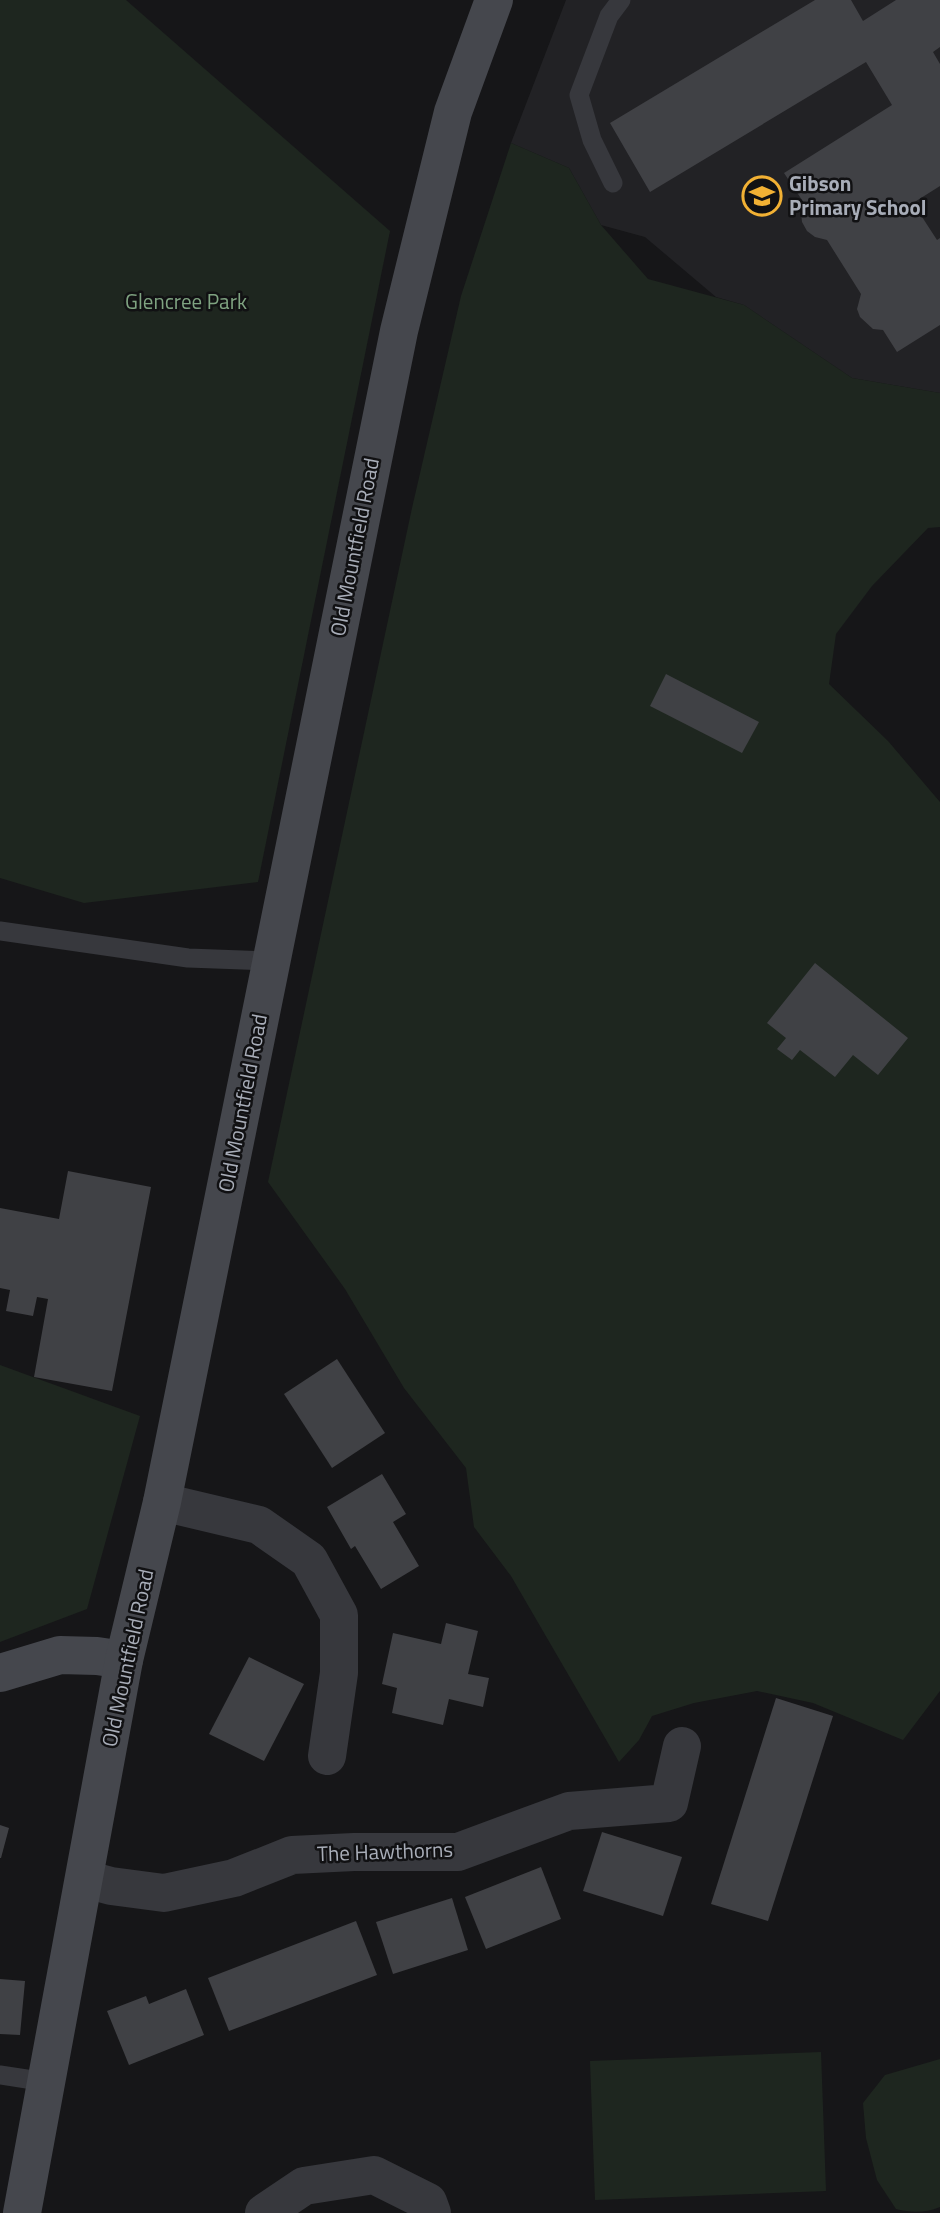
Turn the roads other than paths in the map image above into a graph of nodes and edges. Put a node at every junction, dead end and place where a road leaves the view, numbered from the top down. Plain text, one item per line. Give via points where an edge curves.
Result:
1 (494, 0) edge
2 (621, 0) edge
3 (613, 183) dead end
4 (0, 931) edge
5 (272, 961) junction
6 (162, 1502) junction
7 (124, 1660) junction
8 (0, 1673) edge
9 (682, 1746) dead end
10 (327, 1756) dead end
11 (85, 1879) junction
12 (0, 2075) edge
13 (46, 2082) junction
14 (22, 2213) edge
15 (264, 2213) edge
16 (432, 2213) edge

1 - 5 street, Old Mountfield Road via 453,112 399,331
2 - 3 lane via 608,16 579,95 592,140
4 - 5 lane via 188,958
5 - 6 street, Old Mountfield Road
6 - 7 street, Old Mountfield Road
6 - 10 street via 259,1525 309,1560 339,1615 339,1673
7 - 8 street via 60,1654
7 - 11 street, Old Mountfield Road
9 - 11 street, The Hawthorns via 669,1803 569,1811 458,1852 292,1856 234,1878 164,1894
11 - 13 street, Old Mountfield Road
12 - 13 lane
13 - 14 street, Old Mountfield Road
15 - 16 street via 304,2186 374,2175 428,2202

